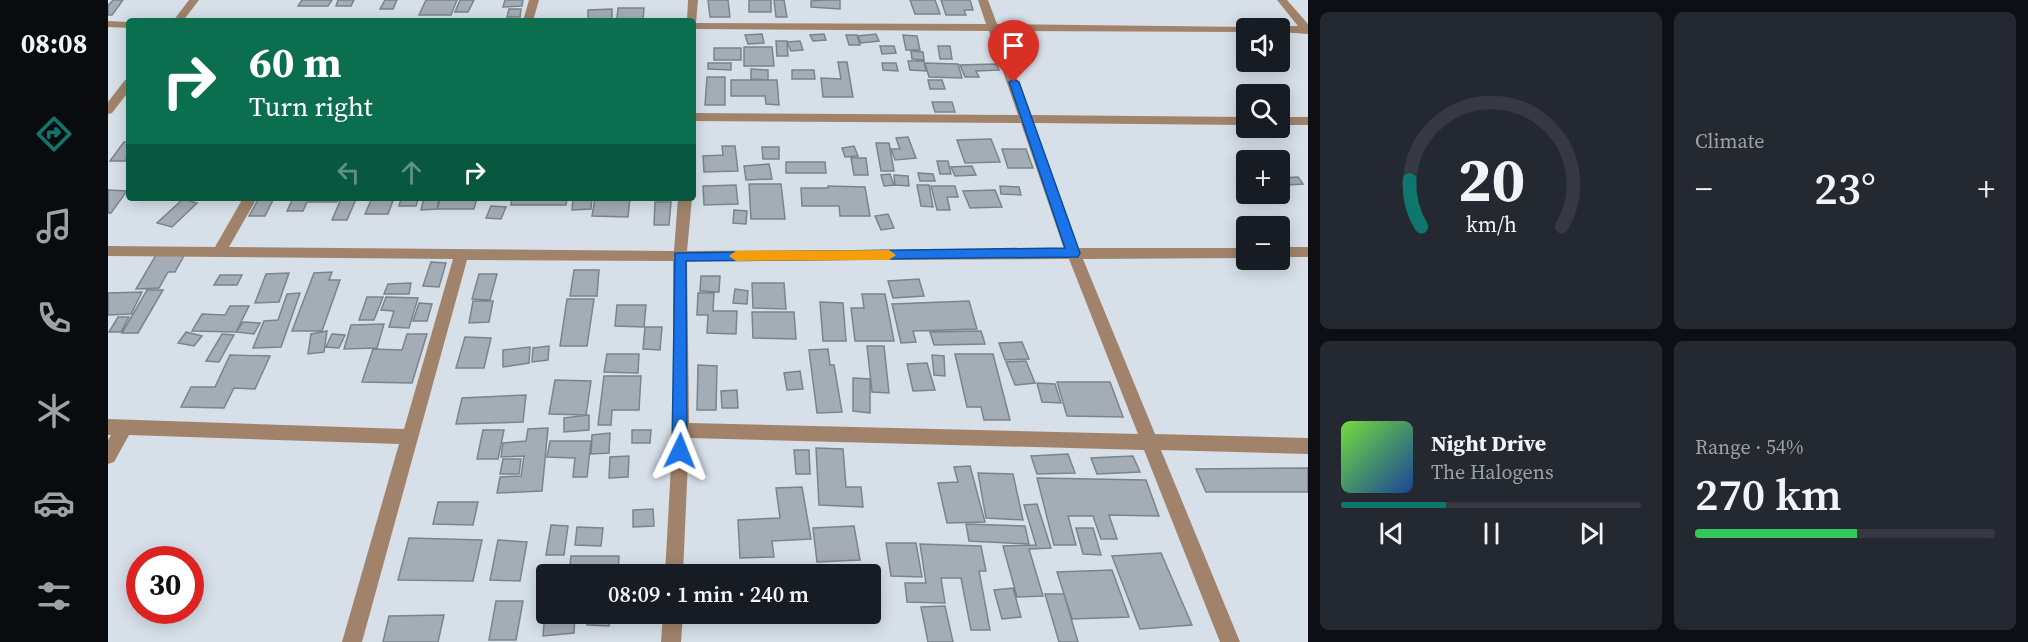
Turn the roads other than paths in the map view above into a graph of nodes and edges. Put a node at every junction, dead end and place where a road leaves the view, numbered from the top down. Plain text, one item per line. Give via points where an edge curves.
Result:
1 (194, 0) edge
2 (534, 0) edge
3 (693, 0) edge
4 (983, 0) edge
5 (1282, 0) edge
6 (180, 18) edge
7 (529, 18) edge
8 (692, 18) edge
9 (108, 24) edge
10 (126, 25) edge
11 (696, 26) edge
12 (994, 28) junction
13 (1236, 28) edge
14 (1290, 29) edge
15 (1307, 30) edge
16 (126, 87) edge
17 (108, 110) edge
18 (696, 117) edge
19 (1027, 119) junction
20 (1236, 121) edge
21 (1290, 121) edge
22 (1308, 121) edge
23 (248, 201) edge
24 (685, 201) edge
25 (108, 251) edge
26 (219, 252) junction
27 (1290, 252) edge
28 (1308, 252) edge
29 (462, 253) junction
30 (1073, 253) junction
31 (1236, 253) edge
32 (680, 256) junction
33 (116, 428) edge
34 (681, 430) junction
35 (409, 437) junction
36 (1152, 444) junction
37 (1308, 446) edge
38 (108, 456) edge
39 (674, 564) edge
40 (672, 624) edge
41 (351, 642) edge
42 (671, 642) edge
43 (1230, 642) edge

1 - 6 street
2 - 7 street
3 - 8 street
4 - 12 street
5 - 15 street
9 - 10 street
11 - 12 street
12 - 13 street
12 - 19 street
14 - 15 street
16 - 17 street
18 - 19 street
19 - 20 street
19 - 30 street
21 - 22 street
23 - 26 street
24 - 32 street
25 - 26 street
26 - 29 street
27 - 28 street
29 - 32 street
29 - 35 street
30 - 31 street
30 - 32 street
30 - 36 street
32 - 34 street
33 - 35 street
33 - 38 street
34 - 36 street
34 - 39 street
35 - 41 street
36 - 37 street
36 - 43 street
40 - 42 street

